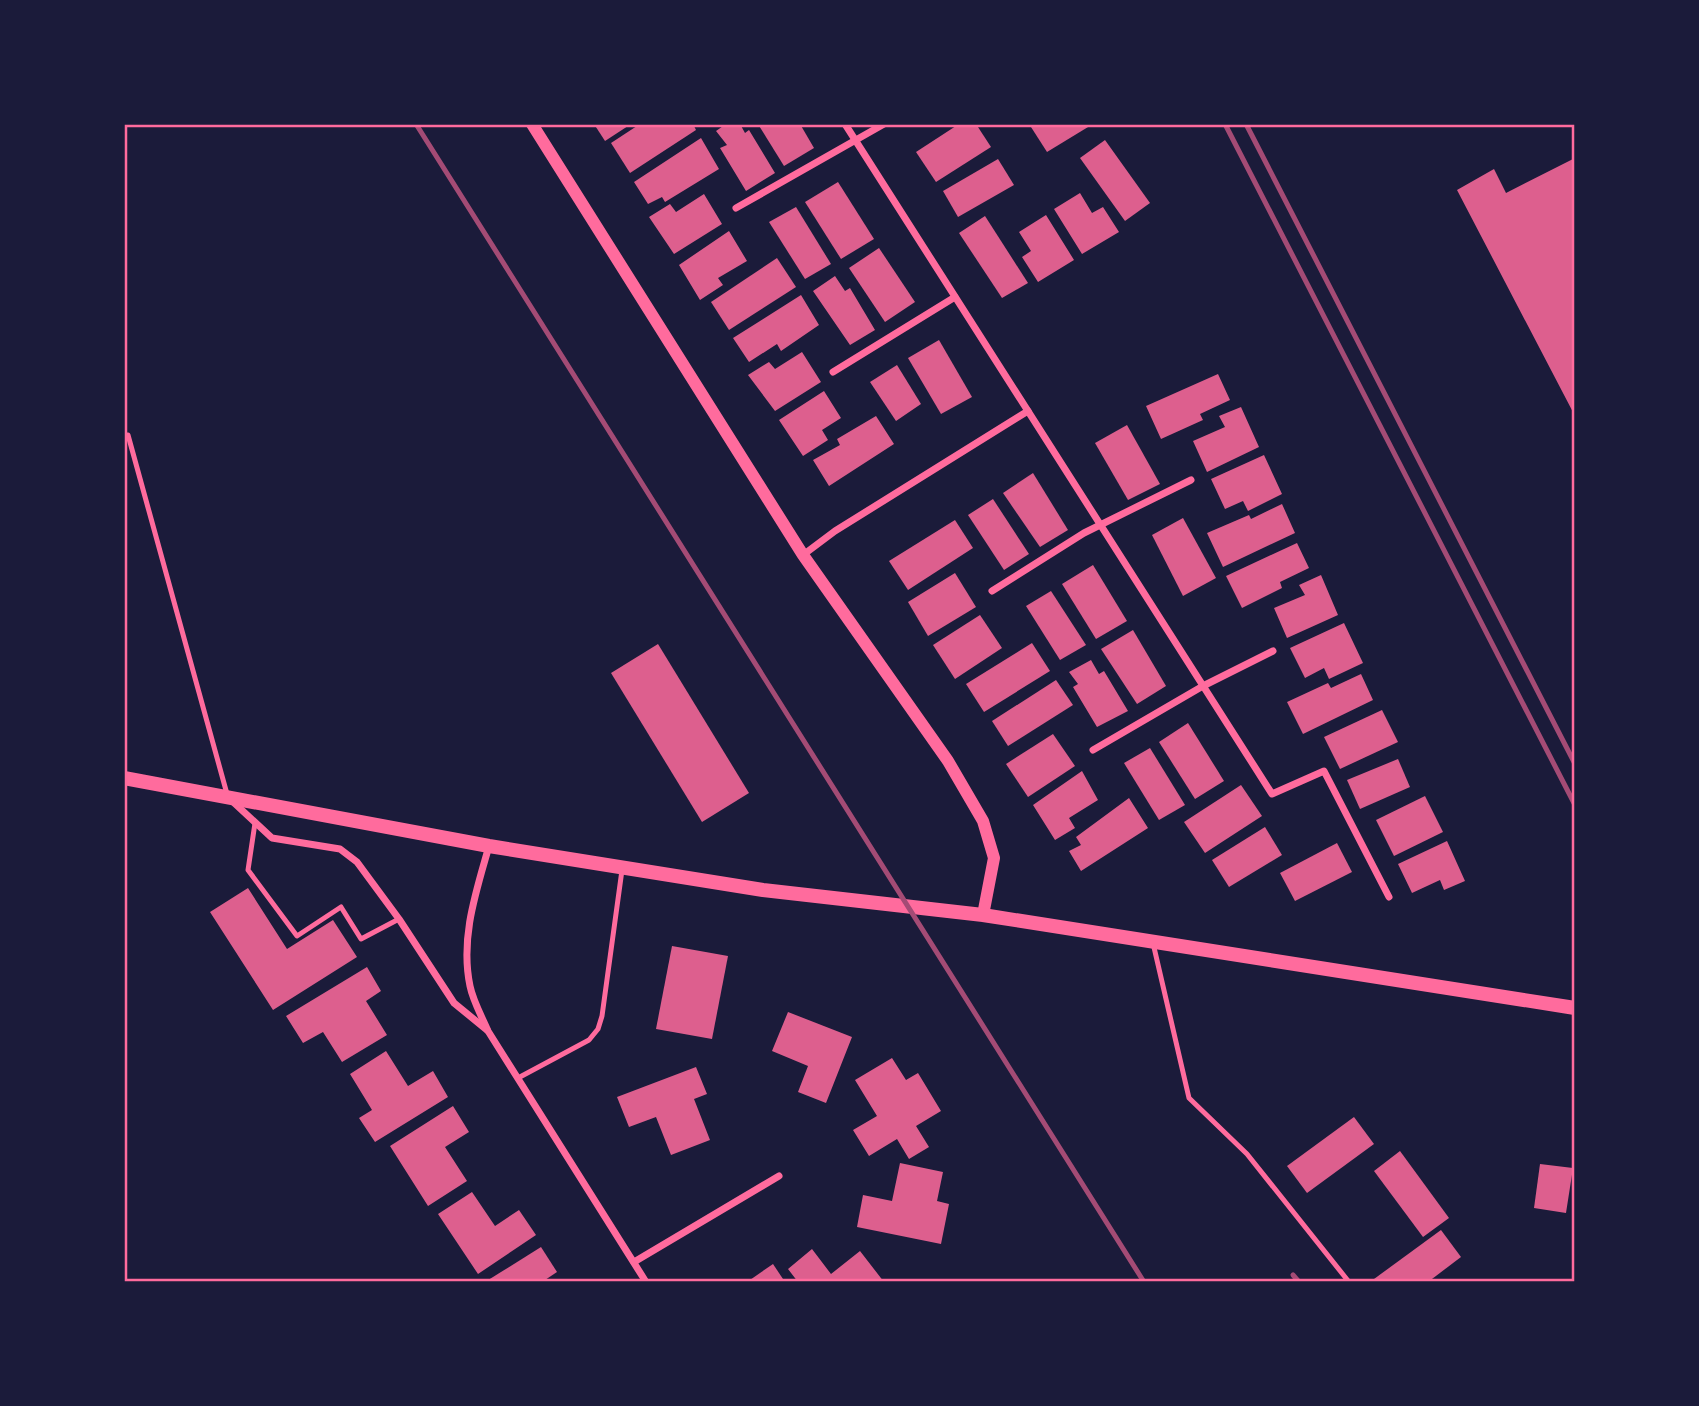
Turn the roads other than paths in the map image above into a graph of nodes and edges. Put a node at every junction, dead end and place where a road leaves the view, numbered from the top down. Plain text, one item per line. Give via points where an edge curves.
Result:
1 (532, 124) edge
2 (845, 124) edge
3 (884, 124) edge
4 (855, 140) junction
5 (736, 208) dead end
6 (955, 297) junction
7 (833, 372) dead end
8 (1028, 411) junction
9 (128, 435) dead end
10 (1191, 480) dead end
11 (1100, 524) junction
12 (803, 555) junction
13 (992, 591) dead end
14 (1273, 651) dead end
15 (1203, 686) junction
16 (1093, 750) dead end
17 (124, 778) edge
18 (228, 797) junction
19 (255, 823) junction
20 (489, 846) junction
21 (623, 867) junction
22 (1389, 897) dead end
23 (983, 915) junction
24 (399, 919) junction
25 (1153, 940) junction
26 (1575, 1008) edge
27 (488, 1031) junction
28 (518, 1078) junction
29 (779, 1176) dead end
30 (634, 1262) junction
31 (646, 1282) edge
32 (1349, 1282) edge

1 - 12 street
2 - 4 street
3 - 4 street
4 - 5 street
4 - 6 street
6 - 7 street
6 - 8 street
8 - 11 street
8 - 12 street
9 - 18 lane
10 - 11 street
11 - 13 street
11 - 15 street
12 - 23 street via 948,761 983,821 994,858
14 - 15 street
15 - 16 street
15 - 22 street via 1272,794 1324,771
17 - 18 main road
18 - 19 street
18 - 20 main road
19 - 24 street via 272,838 340,849 357,862
19 - 24 lane via 248,870 297,936 341,907 361,939
20 - 21 main road
20 - 27 street via 469,921 466,954 470,988
21 - 23 main road via 763,890
21 - 28 lane via 598,1028 589,1040
23 - 25 main road
24 - 27 street via 454,1003
25 - 26 main road
25 - 32 lane via 1189,1098 1247,1154
27 - 28 street
28 - 30 street
29 - 30 street
30 - 31 street

